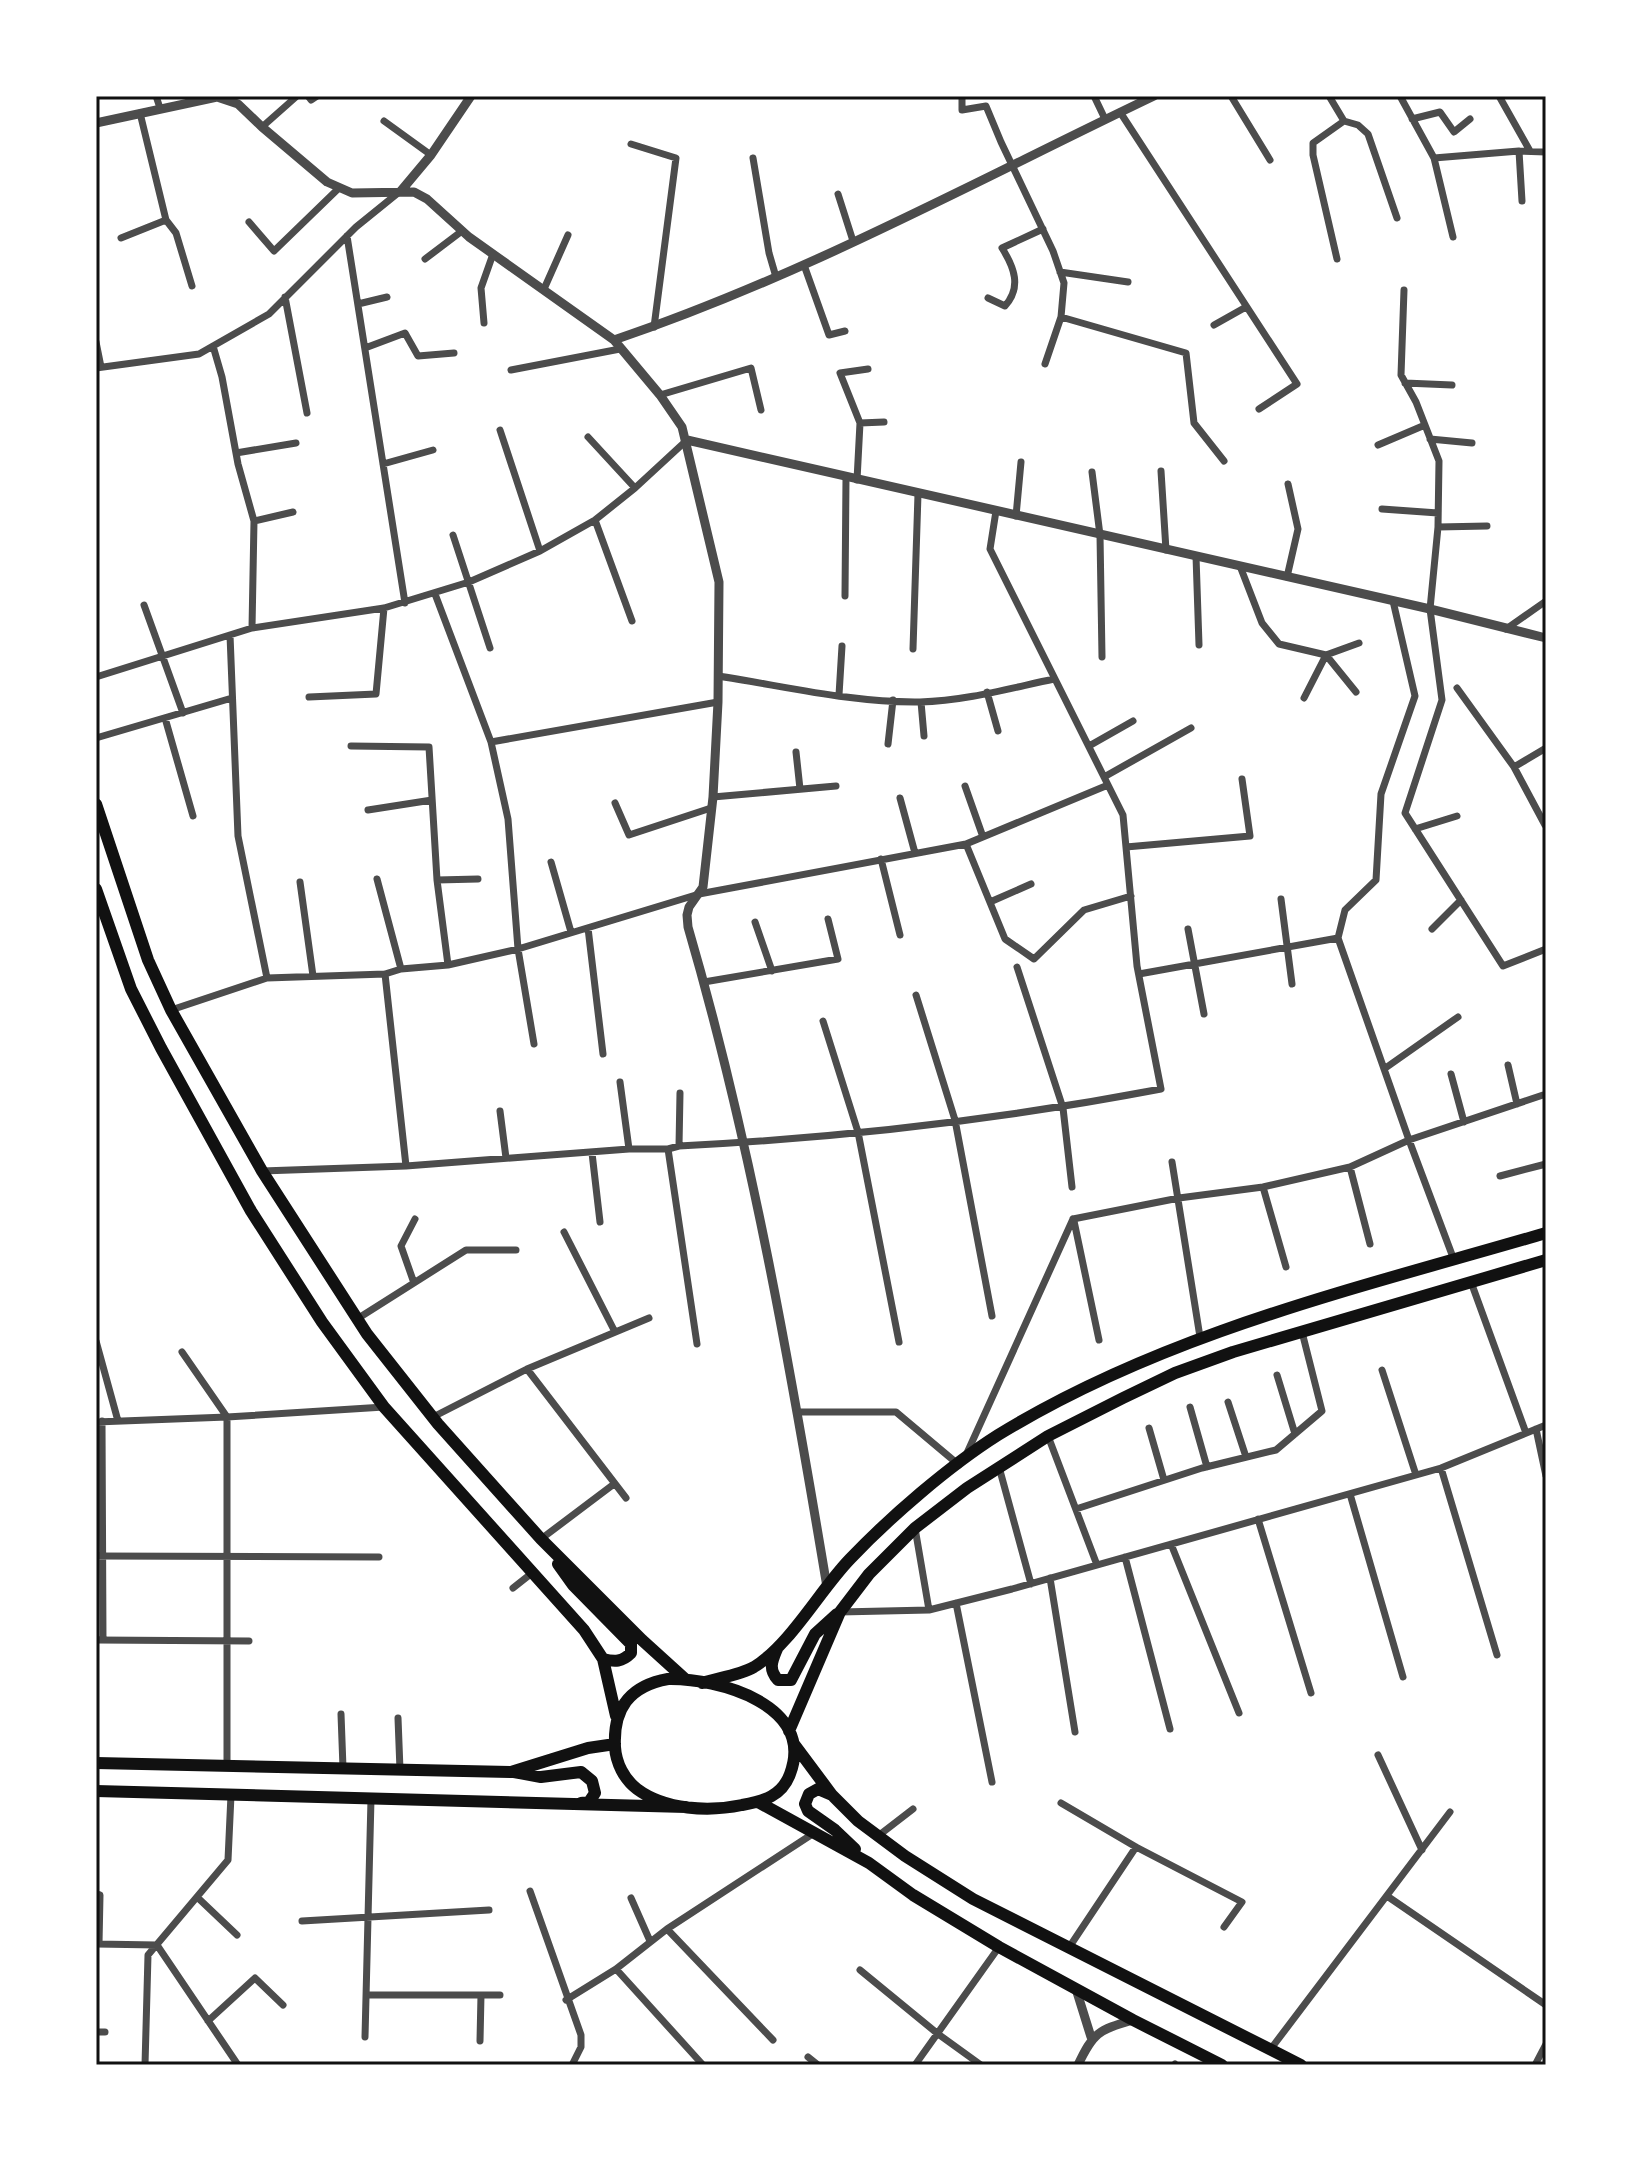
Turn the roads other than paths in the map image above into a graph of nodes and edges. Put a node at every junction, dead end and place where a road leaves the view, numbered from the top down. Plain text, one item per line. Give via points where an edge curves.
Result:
1 (156, 96) edge
2 (297, 96) edge
3 (308, 96) edge
4 (317, 96) edge
5 (471, 96) edge
6 (962, 96) edge
7 (1094, 96) edge
8 (1154, 96) edge
9 (1231, 96) edge
10 (1329, 96) edge
11 (1400, 96) edge
12 (1499, 96) edge
13 (160, 108) junction
14 (1120, 112) junction
15 (140, 113) junction
16 (1105, 119) junction
17 (1412, 119) junction
18 (1470, 119) dead end
19 (384, 121) dead end
20 (1344, 121) junction
21 (96, 123) edge
22 (262, 127) junction
23 (631, 144) dead end
24 (1519, 151) junction
25 (1530, 151) junction
26 (1546, 152) edge
27 (431, 155) junction
28 (753, 158) dead end
29 (1434, 158) junction
30 (1270, 160) dead end
31 (1013, 163) junction
32 (339, 188) junction
33 (400, 192) junction
34 (838, 194) dead end
35 (1522, 201) dead end
36 (1397, 218) dead end
37 (166, 220) junction
38 (249, 222) dead end
39 (1043, 229) junction
40 (462, 231) junction
41 (568, 235) dead end
42 (347, 236) junction
43 (1453, 237) dead end
44 (121, 238) dead end
45 (853, 241) junction
46 (493, 254) junction
47 (425, 259) dead end
48 (1337, 259) dead end
49 (804, 265) junction
50 (1060, 272) junction
51 (776, 277) junction
52 (1128, 282) dead end
53 (192, 286) dead end
54 (544, 289) junction
55 (1404, 290) dead end
56 (285, 297) junction
57 (387, 297) dead end
58 (988, 298) dead end
59 (358, 304) junction
60 (1246, 307) junction
61 (1061, 317) junction
62 (484, 323) dead end
63 (1214, 325) dead end
64 (654, 327) junction
65 (845, 331) dead end
66 (96, 342) edge
67 (617, 344) junction
68 (213, 346) junction
69 (365, 348) junction
70 (454, 353) dead end
71 (1045, 364) dead end
72 (99, 368) edge
73 (868, 369) dead end
74 (511, 370) dead end
75 (1405, 383) junction
76 (1452, 385) dead end
77 (660, 395) junction
78 (1259, 409) dead end
79 (761, 410) dead end
80 (307, 413) dead end
81 (884, 422) dead end
82 (860, 423) junction
83 (1425, 425) junction
84 (500, 430) dead end
85 (588, 437) dead end
86 (1430, 439) junction
87 (687, 440) junction
88 (296, 443) dead end
89 (1472, 443) dead end
90 (1378, 445) dead end
91 (433, 450) dead end
92 (236, 453) junction
93 (1224, 461) dead end
94 (1021, 462) dead end
95 (383, 464) junction
96 (1161, 471) dead end
97 (1092, 472) dead end
98 (852, 479) junction
99 (1288, 484) dead end
100 (635, 488) junction
101 (918, 494) junction
102 (1382, 509) dead end
103 (996, 511) junction
104 (293, 512) dead end
105 (1438, 513) junction
106 (1016, 516) junction
107 (595, 520) junction
108 (254, 521) junction
109 (1487, 526) dead end
110 (1438, 527) junction
111 (453, 535) dead end
112 (1100, 535) junction
113 (1166, 550) junction
114 (540, 551) junction
115 (1196, 556) junction
116 (1240, 566) junction
117 (1287, 577) junction
118 (469, 582) junction
119 (435, 594) junction
120 (845, 596) dead end
121 (1393, 601) junction
122 (1546, 601) edge
123 (405, 603) junction
124 (144, 605) dead end
125 (384, 608) junction
126 (1430, 609) junction
127 (632, 621) dead end
128 (252, 628) junction
129 (1506, 629) junction
130 (230, 635) junction
131 (1546, 638) edge
132 (1359, 643) dead end
133 (1199, 645) dead end
134 (842, 646) dead end
135 (490, 648) dead end
136 (913, 649) dead end
137 (1326, 655) junction
138 (163, 657) junction
139 (1102, 657) dead end
140 (718, 676) junction
141 (96, 677) edge
142 (1054, 679) junction
143 (1457, 688) dead end
144 (987, 692) junction
145 (1356, 692) dead end
146 (839, 695) junction
147 (309, 697) dead end
148 (232, 698) junction
149 (1304, 698) dead end
150 (893, 700) junction
151 (718, 702) junction
152 (921, 702) junction
153 (183, 713) junction
154 (165, 718) junction
155 (1133, 721) dead end
156 (1191, 728) dead end
157 (998, 731) dead end
158 (924, 736) dead end
159 (96, 738) edge
160 (491, 742) junction
161 (888, 744) dead end
162 (351, 746) dead end
163 (1089, 746) junction
164 (1546, 748) edge
165 (796, 752) dead end
166 (1514, 767) junction
167 (1104, 777) junction
168 (1242, 779) dead end
169 (1108, 785) junction
170 (836, 786) dead end
171 (965, 786) dead end
172 (800, 789) junction
173 (713, 797) junction
174 (900, 798) dead end
175 (432, 800) junction
176 (615, 803) dead end
177 (96, 804) edge
178 (711, 808) junction
179 (368, 810) dead end
180 (193, 816) dead end
181 (1457, 816) dead end
182 (1545, 825) edge
183 (1415, 829) junction
184 (983, 837) junction
185 (966, 844) junction
186 (1126, 847) junction
187 (915, 853) junction
188 (881, 859) junction
189 (551, 862) dead end
190 (377, 879) dead end
191 (478, 879) dead end
192 (437, 880) junction
193 (300, 882) dead end
194 (1031, 884) dead end
195 (96, 889) edge
196 (699, 894) junction
197 (1131, 896) junction
198 (1281, 899) dead end
199 (1461, 900) junction
200 (990, 902) junction
201 (828, 919) dead end
202 (755, 922) dead end
203 (588, 928) junction
204 (1188, 929) dead end
205 (1432, 929) dead end
206 (571, 932) junction
207 (900, 935) dead end
208 (1338, 938) junction
209 (1287, 947) junction
210 (518, 949) junction
211 (1546, 949) edge
212 (1195, 964) junction
213 (448, 965) junction
214 (1017, 967) dead end
215 (401, 969) junction
216 (772, 971) junction
217 (385, 974) junction
218 (1139, 974) junction
219 (313, 976) junction
220 (267, 978) junction
221 (704, 982) junction
222 (1292, 984) dead end
223 (916, 995) dead end
224 (171, 1010) junction
225 (1204, 1014) dead end
226 (1458, 1017) dead end
227 (823, 1021) dead end
228 (534, 1044) dead end
229 (603, 1054) dead end
230 (1508, 1065) dead end
231 (1384, 1069) junction
232 (1451, 1074) dead end
233 (620, 1082) dead end
234 (680, 1093) dead end
235 (1543, 1095) dead end
236 (1517, 1104) junction
237 (1063, 1108) junction
238 (500, 1111) dead end
239 (955, 1120) junction
240 (1464, 1122) junction
241 (858, 1132) junction
242 (1409, 1140) junction
243 (744, 1143) junction
244 (679, 1146) junction
245 (629, 1149) junction
246 (668, 1149) junction
247 (592, 1153) junction
248 (506, 1158) junction
249 (1172, 1162) dead end
250 (1546, 1165) edge
251 (406, 1166) junction
252 (1350, 1167) junction
253 (262, 1171) junction
254 (1500, 1176) dead end
255 (1072, 1187) dead end
256 (1263, 1187) junction
257 (1179, 1198) junction
258 (415, 1219) dead end
259 (1073, 1219) junction
260 (600, 1222) dead end
261 (564, 1232) dead end
262 (1546, 1233) edge
263 (1370, 1244) dead end
264 (516, 1250) dead end
265 (1455, 1260) junction
266 (1546, 1260) edge
267 (1286, 1267) dead end
268 (1471, 1282) junction
269 (414, 1283) junction
270 (992, 1316) dead end
271 (649, 1318) dead end
272 (357, 1319) junction
273 (615, 1332) junction
274 (1302, 1332) junction
275 (1200, 1337) junction
276 (1099, 1340) dead end
277 (96, 1341) edge
278 (899, 1342) dead end
279 (697, 1344) dead end
280 (182, 1352) dead end
281 (527, 1369) junction
282 (1382, 1370) dead end
283 (1277, 1375) dead end
284 (1228, 1402) dead end
285 (384, 1407) junction
286 (1190, 1407) dead end
287 (798, 1412) junction
288 (227, 1417) junction
289 (433, 1417) junction
290 (118, 1421) junction
291 (99, 1422) edge
292 (1546, 1425) edge
293 (1149, 1428) dead end
294 (1536, 1429) junction
295 (1526, 1433) junction
296 (1295, 1434) junction
297 (1048, 1436) junction
298 (1246, 1457) junction
299 (961, 1463) junction
300 (999, 1467) junction
301 (1207, 1467) junction
302 (1441, 1468) junction
303 (1416, 1475) junction
304 (1546, 1476) edge
305 (1164, 1480) junction
306 (614, 1484) junction
307 (1350, 1494) junction
308 (626, 1498) dead end
309 (1076, 1509) junction
310 (1258, 1519) junction
311 (915, 1528) junction
312 (541, 1539) junction
313 (1171, 1544) junction
314 (99, 1556) edge
315 (228, 1556) junction
316 (379, 1557) dead end
317 (1125, 1557) junction
318 (1097, 1565) junction
319 (532, 1573) junction
320 (1050, 1578) junction
321 (1031, 1584) junction
322 (827, 1587) junction
323 (513, 1588) dead end
324 (956, 1603) junction
325 (929, 1610) junction
326 (840, 1612) junction
327 (99, 1640) edge
328 (228, 1641) junction
329 (249, 1641) dead end
330 (778, 1646) junction
331 (1497, 1655) dead end
332 (603, 1659) junction
333 (1403, 1677) dead end
334 (685, 1679) junction
335 (702, 1683) junction
336 (1311, 1693) dead end
337 (1239, 1713) dead end
338 (341, 1714) dead end
339 (616, 1716) junction
340 (398, 1718) dead end
341 (1170, 1729) dead end
342 (789, 1731) junction
343 (1075, 1732) dead end
344 (615, 1744) junction
345 (794, 1744) junction
346 (1378, 1755) dead end
347 (96, 1763) edge
348 (227, 1766) junction
349 (343, 1768) junction
350 (400, 1770) junction
351 (511, 1772) junction
352 (992, 1782) dead end
353 (96, 1791) edge
354 (231, 1795) junction
355 (832, 1795) junction
356 (371, 1799) junction
357 (758, 1802) junction
358 (1061, 1803) dead end
359 (575, 1804) junction
360 (686, 1807) junction
361 (913, 1809) dead end
362 (1450, 1812) dead end
363 (816, 1832) junction
364 (878, 1836) junction
365 (1136, 1847) junction
366 (1422, 1850) junction
367 (869, 1863) junction
368 (530, 1891) dead end
369 (96, 1894) edge
370 (1387, 1896) junction
371 (197, 1897) junction
372 (631, 1898) dead end
373 (489, 1910) dead end
374 (368, 1918) junction
375 (302, 1921) dead end
376 (1224, 1927) dead end
377 (667, 1929) junction
378 (237, 1935) dead end
379 (650, 1941) junction
380 (97, 1944) edge
381 (157, 1945) junction
382 (999, 1947) junction
383 (1068, 1949) junction
384 (616, 1969) junction
385 (860, 1970) dead end
386 (1076, 1989) junction
387 (366, 1995) junction
388 (481, 1995) junction
389 (500, 1995) dead end
390 (566, 2000) junction
391 (283, 2005) dead end
392 (1546, 2005) edge
393 (1133, 2020) junction
394 (208, 2021) junction
395 (96, 2032) edge
396 (105, 2032) dead end
397 (938, 2034) junction
398 (365, 2037) dead end
399 (1091, 2037) junction
400 (773, 2040) dead end
401 (480, 2041) dead end
402 (1546, 2044) edge
403 (1270, 2050) junction
404 (808, 2057) dead end
405 (234, 2063) edge
406 (145, 2065) edge
407 (572, 2065) edge
408 (703, 2065) edge
409 (818, 2065) edge
410 (915, 2065) edge
411 (981, 2065) edge
412 (1078, 2065) edge
413 (1222, 2065) edge
414 (1301, 2065) edge
415 (1535, 2065) edge

1 - 13 street
2 - 22 street
3 - 4 street
5 - 27 street
6 - 31 street via 962,110 986,106
7 - 16 street
8 - 14 street
9 - 30 street
10 - 20 street
11 - 17 street
12 - 25 street
13 - 15 street
13 - 22 street via 217,97 238,104
14 - 16 street
14 - 60 street
15 - 21 street
15 - 37 street
16 - 31 street
17 - 18 street via 1440,112 1454,132
17 - 29 street
19 - 27 street
20 - 36 street via 1368,134
20 - 48 street via 1313,143
22 - 32 street
23 - 64 street via 676,158
24 - 25 street
24 - 29 street
24 - 35 street
25 - 26 street
27 - 33 street
28 - 51 street
29 - 43 street
31 - 39 street
31 - 45 street
32 - 33 street via 365,194
32 - 38 street via 274,251
33 - 40 street via 427,199
33 - 42 street
34 - 45 street
37 - 44 street
37 - 53 street via 176,233
39 - 50 street
39 - 58 street via 1002,248 1014,267 1013,297 1005,306
40 - 46 street
40 - 47 street
41 - 54 street
42 - 56 street
42 - 59 street
45 - 49 street
46 - 54 street
46 - 62 street via 481,288
49 - 51 street
49 - 65 street via 829,335
50 - 52 street
50 - 61 street
51 - 64 street
54 - 67 street
55 - 75 street
56 - 68 street via 269,314
56 - 80 street
57 - 59 street
59 - 69 street
60 - 63 street
60 - 78 street via 1297,384
61 - 71 street
61 - 93 street via 1186,353 1194,423
64 - 67 street
66 - 72 street
67 - 74 street
67 - 77 street
68 - 72 street via 199,354
68 - 92 street
69 - 70 street via 405,333 418,356
69 - 95 street
73 - 82 street via 840,373
75 - 76 street
75 - 83 street
77 - 79 street via 751,368
77 - 87 street
81 - 82 street
82 - 98 street
83 - 86 street
83 - 90 street
84 - 114 street
85 - 100 street
86 - 89 street
86 - 105 street via 1439,461
87 - 98 street
87 - 100 street
87 - 140 street via 718,571
88 - 92 street
91 - 95 street
92 - 108 street
94 - 106 street
95 - 123 street
96 - 113 street
97 - 112 street
98 - 101 street
98 - 120 street
99 - 117 street via 1298,529
100 - 107 street
101 - 103 street
101 - 136 street
102 - 105 street
103 - 106 street
103 - 142 street via 990,549
104 - 108 street
105 - 110 street
106 - 112 street
107 - 114 street
107 - 127 street
108 - 128 street
109 - 110 street
110 - 126 street
111 - 118 street
112 - 113 street
112 - 139 street
113 - 115 street
114 - 118 street
115 - 116 street
115 - 133 street
116 - 117 street
116 - 137 street via 1262,623 1279,644
117 - 121 street
118 - 119 street
118 - 135 street
119 - 123 street
119 - 160 street
121 - 126 street
121 - 208 street via 1415,696 1381,794 1376,880 1345,910
122 - 129 street
123 - 125 street
124 - 138 street
125 - 128 street
125 - 147 street via 376,694
126 - 129 street
126 - 183 street via 1442,700 1405,813
128 - 130 street
129 - 131 street
130 - 138 street
130 - 148 street
132 - 137 street
134 - 146 street
137 - 145 street
137 - 149 street
138 - 141 street
138 - 153 street
140 - 146 street
140 - 151 street
142 - 144 street
142 - 163 street
143 - 166 street
144 - 152 street
144 - 157 street
146 - 150 street
148 - 153 street
148 - 220 street via 238,836
150 - 152 street
150 - 161 street
151 - 160 street
151 - 173 street
152 - 158 street
153 - 154 street
154 - 159 street
154 - 180 street
155 - 163 street
156 - 167 street
160 - 210 street via 508,819
162 - 175 street via 429,747
163 - 167 street
164 - 166 street
165 - 172 street
166 - 182 street
167 - 169 street
168 - 186 street via 1250,836
169 - 184 street
169 - 186 street via 1123,815
170 - 172 street
171 - 184 street
172 - 173 street
173 - 178 street
174 - 187 street
175 - 179 street
175 - 192 street
176 - 178 street via 629,835
177 - 224 main road via 148,960
178 - 196 street
181 - 183 street
183 - 199 street
184 - 185 street
185 - 187 street
185 - 200 street
186 - 197 street
187 - 188 street
188 - 196 street
188 - 207 street
189 - 206 street
190 - 215 street
191 - 192 street
192 - 213 street
193 - 219 street
194 - 200 street
195 - 285 main road via 131,989 235,1184 322,1322
196 - 203 street
196 - 221 street via 687,915
197 - 200 street via 1084,910 1034,959 1005,939
197 - 218 street
198 - 209 street
199 - 205 street
199 - 211 street via 1503,966
201 - 216 street via 838,959
202 - 216 street
203 - 206 street
203 - 229 street
204 - 212 street
206 - 210 street
208 - 209 street
208 - 231 street
209 - 212 street
209 - 222 street
210 - 213 street
210 - 228 street
212 - 218 street
212 - 225 street
213 - 215 street
214 - 237 street
215 - 217 street
216 - 221 street
217 - 219 street
217 - 251 street
218 - 237 street via 1161,1089
219 - 220 street
220 - 224 street
221 - 243 street
223 - 239 street
224 - 253 main road
226 - 231 street
227 - 241 street
230 - 236 street
231 - 242 street
232 - 240 street
233 - 245 street
234 - 244 street
235 - 236 street
236 - 240 street
237 - 239 street
237 - 255 street
238 - 248 street
239 - 241 street
239 - 270 street
240 - 242 street
241 - 243 street
241 - 278 street
242 - 252 street
242 - 265 street
243 - 244 street
243 - 287 street
244 - 246 street
245 - 246 street
245 - 247 street
246 - 279 street
247 - 248 street
247 - 260 street
248 - 251 street
249 - 257 street
250 - 254 street
251 - 253 street
252 - 256 street
252 - 263 street
253 - 272 main road
256 - 257 street
256 - 267 street
257 - 259 street
257 - 275 street
258 - 269 street via 401,1246
259 - 276 street
259 - 299 street
261 - 273 street
262 - 265 main road
264 - 269 street via 466,1250
265 - 275 main road
266 - 268 main road
268 - 274 main road
268 - 295 street
269 - 272 street
271 - 273 street
272 - 289 main road
273 - 281 street
274 - 296 street via 1322,1411
274 - 297 main road via 1175,1373
275 - 299 main road via 1056,1403
277 - 290 street
280 - 288 street
281 - 289 street
281 - 306 street
282 - 303 street
283 - 296 street
284 - 298 street
285 - 288 street
285 - 319 main road
286 - 301 street
287 - 299 street via 896,1412
287 - 322 street
288 - 290 street
288 - 315 street
289 - 312 main road
290 - 291 street
291 - 314 street
292 - 294 street
293 - 305 street
294 - 295 street
294 - 304 street
295 - 302 street
296 - 298 street via 1276,1450
297 - 300 main road
297 - 309 street
298 - 301 street
299 - 322 main road via 895,1515
300 - 311 main road
300 - 321 street
301 - 305 street
302 - 303 street
302 - 331 street
303 - 307 street
305 - 309 street
306 - 308 street
306 - 312 street
307 - 310 street
307 - 333 street
309 - 318 street
310 - 313 street
310 - 336 street
311 - 325 street
311 - 326 main road
312 - 332 main road via 573,1585 631,1644 625,1659
312 - 334 main road
313 - 317 street
313 - 337 street
314 - 315 street
314 - 327 street
315 - 316 street
315 - 328 street
317 - 318 street
317 - 341 street
318 - 320 street
319 - 323 street
319 - 332 main road
320 - 321 street
320 - 343 street
321 - 324 street
322 - 330 main road
324 - 325 street
324 - 352 street
325 - 326 street
326 - 330 main road via 815,1634 791,1680 778,1680 773,1674 770,1664
326 - 342 main road
327 - 328 street
328 - 329 street
328 - 348 street
330 - 335 main road via 753,1667
332 - 339 main road
334 - 335 main road
334 - 339 main road via 651,1682
335 - 342 main road via 755,1697 781,1717
338 - 349 street
339 - 344 main road
340 - 350 street
342 - 345 main road
344 - 351 main road
344 - 360 main road via 622,1773 636,1788
345 - 355 main road
345 - 357 main road via 786,1785
346 - 366 street
347 - 348 main road
348 - 349 main road
349 - 350 main road
350 - 351 main road
351 - 359 main road via 541,1777 581,1772 592,1781 595,1793 589,1802
353 - 354 main road
354 - 356 main road
354 - 371 street via 228,1860
355 - 364 main road
355 - 367 main road via 818,1789 809,1794 808,1811
356 - 359 main road
356 - 374 street
357 - 360 main road
357 - 363 main road
358 - 365 street
359 - 360 main road
361 - 364 street
362 - 366 street
363 - 367 main road
363 - 377 street
364 - 383 main road via 973,1899
365 - 376 street via 1242,1902
365 - 383 street
366 - 370 street
367 - 382 main road
368 - 390 street
369 - 380 street
370 - 392 street
370 - 403 street
371 - 378 street
371 - 381 street
372 - 379 street
373 - 374 street
374 - 375 street
374 - 387 street
377 - 379 street
377 - 400 street
379 - 384 street
380 - 381 street
381 - 394 street
381 - 406 street via 148,1955
382 - 386 main road
382 - 397 street
383 - 403 main road
384 - 390 street
384 - 408 street
385 - 397 street
386 - 393 main road
386 - 399 street
387 - 388 street
387 - 398 street
388 - 389 street
388 - 401 street
390 - 407 street via 581,2035
391 - 394 street via 255,1978
393 - 399 street
393 - 413 main road
394 - 405 street
395 - 396 street
397 - 410 street
397 - 411 street
399 - 412 street
402 - 415 street
403 - 414 main road
404 - 409 street

